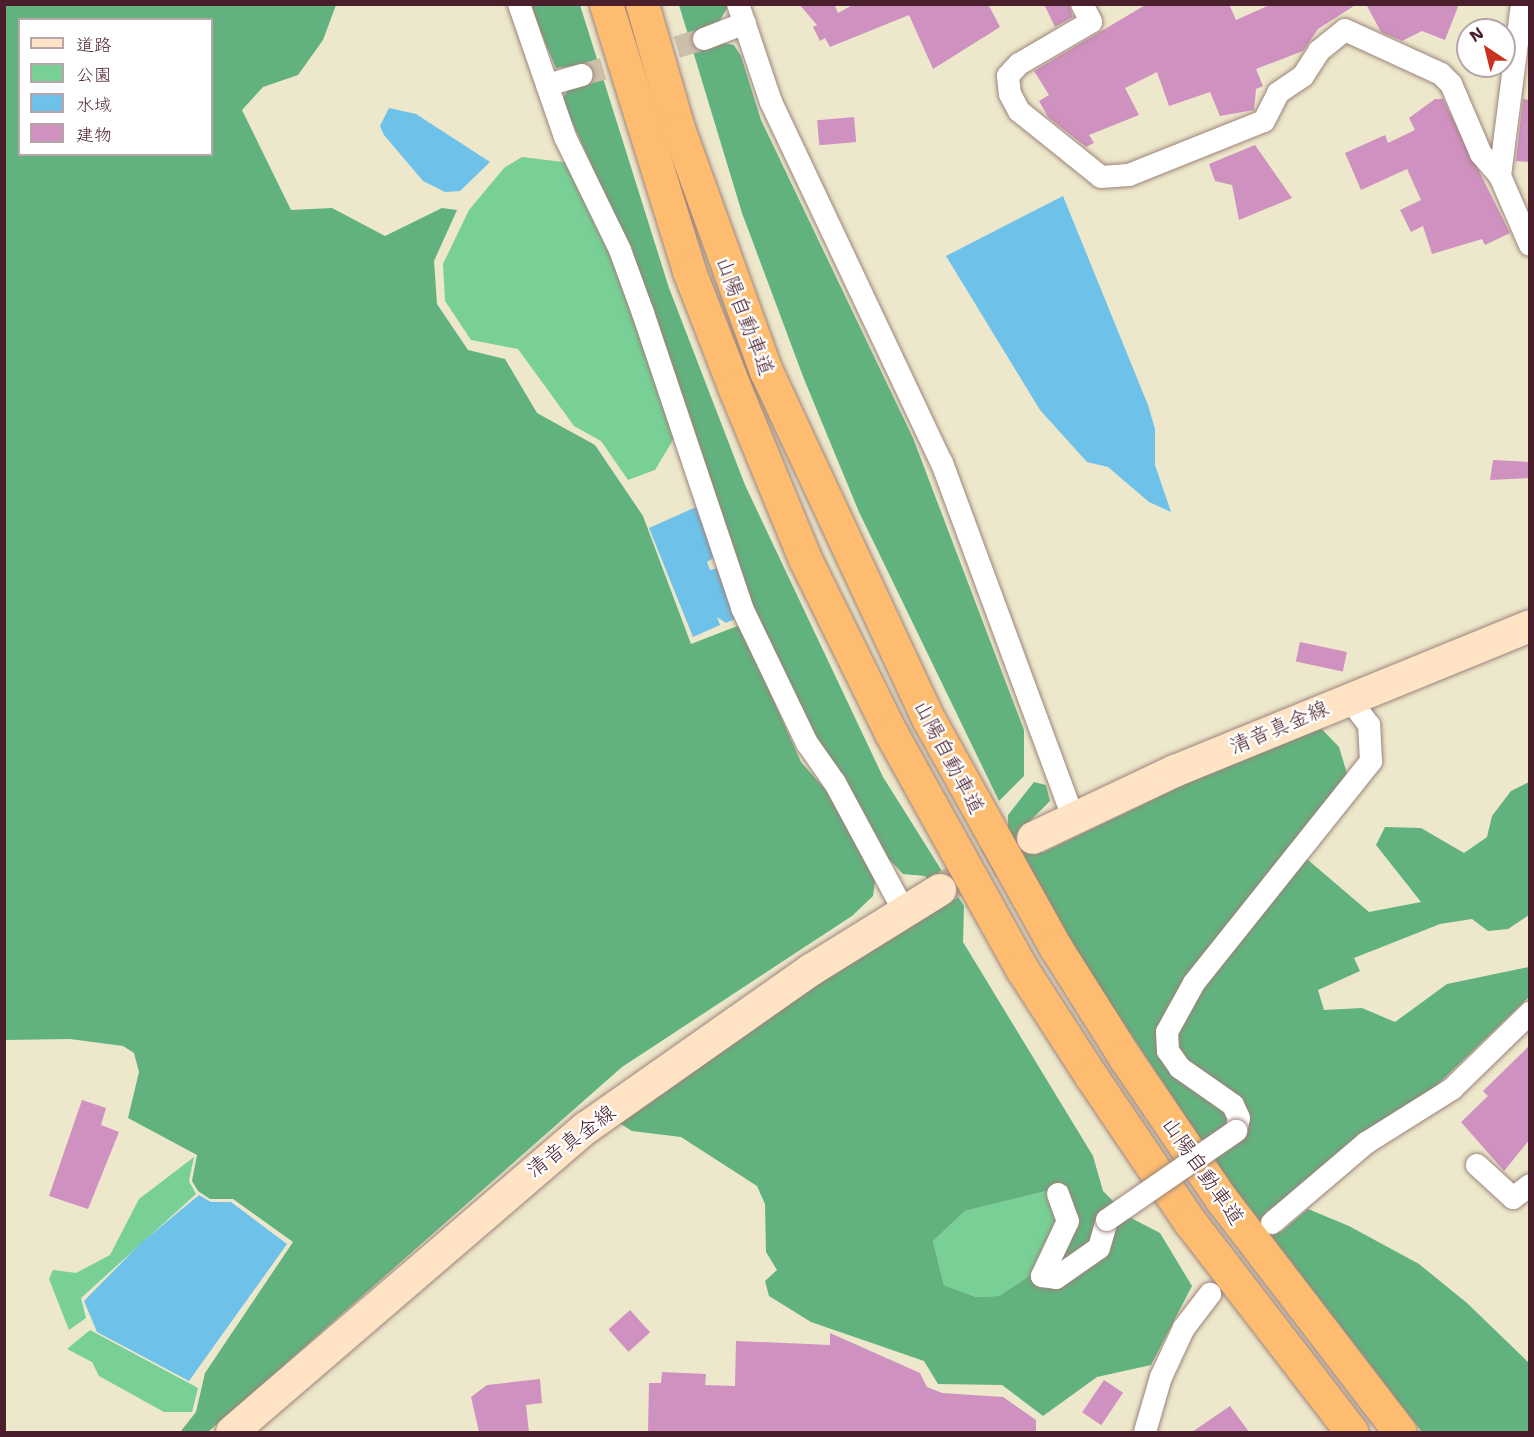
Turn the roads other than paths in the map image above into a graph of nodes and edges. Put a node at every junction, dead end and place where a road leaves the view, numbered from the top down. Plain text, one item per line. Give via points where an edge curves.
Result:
1 (519, 4) edge
2 (606, 4) edge
3 (642, 4) edge
4 (1082, 4) edge
5 (1522, 4) edge
6 (742, 14) edge
7 (704, 39) tunnel mouth
8 (582, 75) tunnel mouth
9 (547, 85) junction
10 (1500, 176) junction
11 (1530, 245) edge
12 (1530, 626) edge
13 (1349, 698) junction
14 (1073, 817) junction
15 (1033, 838) tunnel mouth
16 (940, 890) tunnel mouth
17 (904, 911) junction
18 (1530, 1013) edge
19 (1477, 1165) dead end
20 (1530, 1185) edge
21 (1058, 1194) dead end
22 (1272, 1223) dead end
23 (1210, 1294) dead end
24 (232, 1432) edge
25 (1145, 1432) edge
26 (1352, 1432) edge
27 (1400, 1432) edge

1 - 9 street
2 - 26 highway, 山陽自動車道 via 660,185 731,378 805,559 891,733 1022,969 1091,1076 1191,1222
3 - 27 highway, 山陽自動車道 via 679,131 766,371 929,720 1038,917 1126,1059 1222,1200
4 - 10 street via 1091,22 1019,64 1008,76 1010,94 1018,111 1101,177 1130,176 1264,121 1278,93 1303,76 1319,51 1345,30 1441,74 1451,84 1481,154
5 - 10 street
6 - 7 street
6 - 14 street via 771,102 942,463
8 - 9 street
9 - 17 street via 565,137 620,250 742,608 807,743 835,783
10 - 11 street
12 - 13 main road, 清音真金線
13 - 14 main road, 清音真金線
13 - 21 street, bridge via 1369,725 1371,761 1194,983 1167,1032 1168,1051 1180,1068 1233,1105 1239,1118 1236,1131 1107,1220 1099,1248 1056,1278 1042,1276 1068,1221
14 - 15 main road, 清音真金線
16 - 17 main road, 清音真金線
17 - 24 main road, 清音真金線 via 716,1034 586,1128
18 - 22 street via 1452,1089 1366,1143
19 - 20 street via 1513,1198
23 - 25 street via 1184,1328 1161,1377

